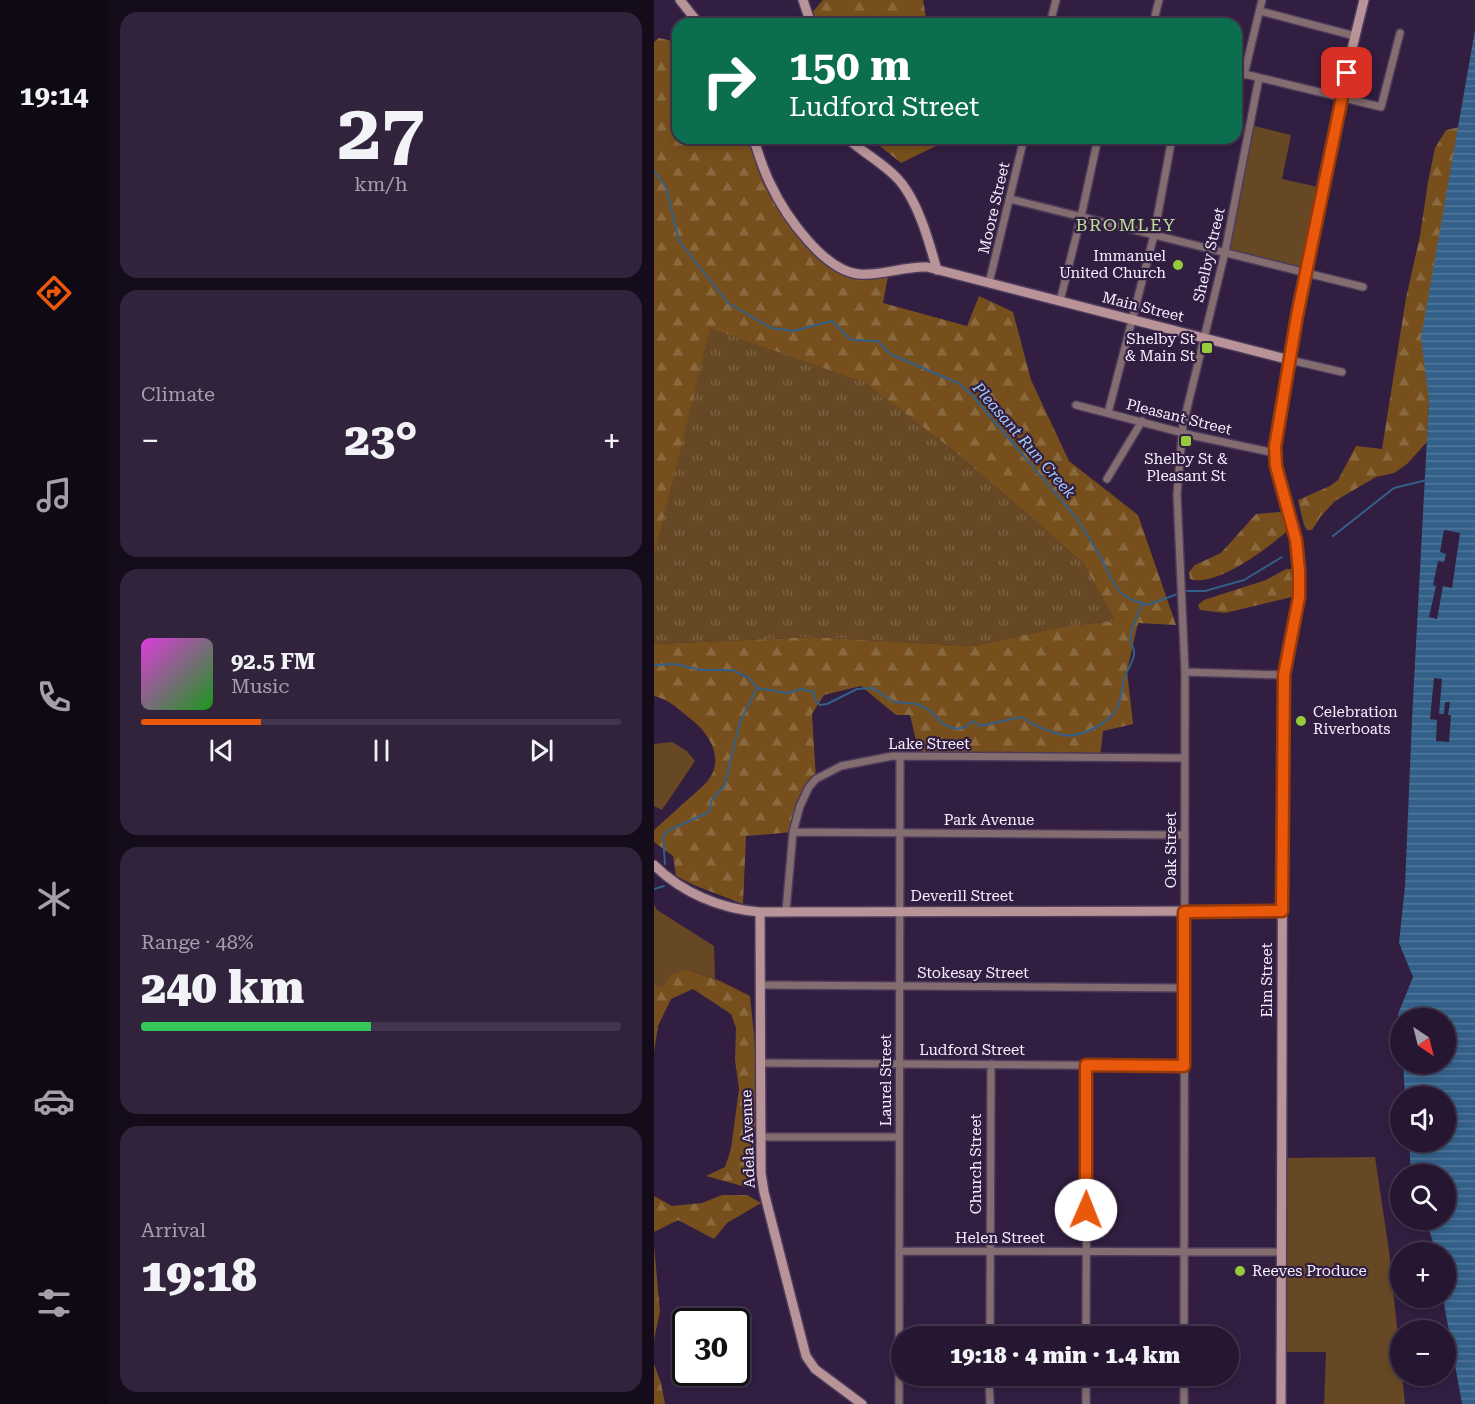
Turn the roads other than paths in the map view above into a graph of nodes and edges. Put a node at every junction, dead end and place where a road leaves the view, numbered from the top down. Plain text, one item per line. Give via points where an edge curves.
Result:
1 (680, 0) edge
2 (803, 0) edge
3 (1056, 0) edge
4 (1159, 0) edge
5 (1262, 0) edge
6 (1364, 0) edge
7 (1260, 11) junction
8 (694, 18) edge
9 (810, 18) edge
10 (1049, 18) edge
11 (1154, 18) edge
12 (1400, 33) dead end
13 (1355, 36) junction
14 (1242, 68) edge
15 (1242, 74) edge
16 (1259, 78) junction
17 (1341, 99) junction
18 (755, 144) edge
19 (855, 144) edge
20 (1023, 144) edge
21 (1097, 144) edge
22 (1172, 144) edge
23 (1010, 199) junction
24 (1081, 217) junction
25 (1154, 235) junction
26 (1225, 252) junction
27 (937, 270) junction
28 (1306, 273) junction
29 (989, 283) junction
30 (1363, 287) dead end
31 (1060, 301) junction
32 (1132, 319) junction
33 (1204, 338) junction
34 (1290, 360) junction
35 (1342, 372) dead end
36 (1076, 405) dead end
37 (1108, 413) junction
38 (1142, 421) junction
39 (1182, 432) junction
40 (1275, 453) junction
41 (1107, 479) dead end
42 (1177, 509) joint
43 (1185, 672) junction
44 (1284, 675) junction
45 (900, 757) junction
46 (1185, 758) junction
47 (794, 832) junction
48 (900, 832) junction
49 (1185, 835) junction
50 (660, 871) edge
51 (786, 911) junction
52 (900, 911) junction
53 (1282, 911) junction
54 (760, 912) junction
55 (1184, 912) junction
56 (760, 985) junction
57 (900, 987) junction
58 (1185, 988) junction
59 (760, 1063) junction
60 (900, 1064) junction
61 (991, 1064) junction
62 (1086, 1065) junction
63 (1184, 1066) junction
64 (761, 1137) junction
65 (899, 1137) junction
66 (899, 1251) junction
67 (990, 1251) junction
68 (1086, 1251) junction
69 (1184, 1252) junction
70 (1281, 1252) junction
71 (990, 1326) edge
72 (1086, 1326) edge
73 (1184, 1326) edge
74 (990, 1386) edge
75 (1086, 1386) edge
76 (1184, 1386) edge
77 (862, 1404) edge
78 (899, 1404) edge
79 (990, 1404) edge
80 (1086, 1404) edge
81 (1184, 1404) edge
82 (1281, 1404) edge

1 - 8 main road
2 - 9 main road
3 - 10 street
4 - 11 street
5 - 7 street
6 - 13 main road
7 - 13 street
7 - 14 street
12 - 17 street via 1381,107
13 - 17 main road
15 - 16 street
16 - 17 street
16 - 26 street, Shelby Street
17 - 28 main road
18 - 27 main road, Main Street via 776,195 825,259 859,274 911,267
19 - 27 main road via 905,188
20 - 23 street, Moore Street
21 - 24 street
22 - 25 street
23 - 24 street
23 - 29 street, Moore Street
24 - 25 street
24 - 31 street
25 - 26 street
25 - 32 street
26 - 28 street
26 - 33 street, Shelby Street
27 - 29 main road, Main Street
28 - 30 street
28 - 34 main road
29 - 31 main road, Main Street
31 - 32 main road, Main Street
32 - 33 main road, Main Street
32 - 37 street
33 - 34 main road, Main Street
33 - 39 street, Shelby Street
34 - 35 street, Main Street
34 - 40 main road
36 - 37 street, Pleasant Street
37 - 38 street, Pleasant Street
38 - 39 street, Pleasant Street
38 - 41 street
39 - 40 street, Pleasant Street
39 - 42 street, Shelby Street
40 - 44 main road, Elm Street via 1299,556 1299,597
42 - 43 street, Oak Street
43 - 44 street
43 - 46 street, Oak Street
44 - 53 main road, Elm Street
45 - 46 street, Lake Street
45 - 47 street, Lake Street via 841,766 816,778 800,806
45 - 48 street, Laurel Street
46 - 49 street, Oak Street
47 - 48 street, Park Avenue
47 - 51 street, Lake Street
48 - 49 street, Park Avenue
48 - 52 street, Laurel Street
49 - 55 street, Oak Street
50 - 54 main road, Deverill Street via 711,902
51 - 52 main road, Deverill Street
51 - 54 main road, Deverill Street
52 - 55 main road, Deverill Street
52 - 57 street, Laurel Street
53 - 55 main road, Deverill Street
53 - 70 main road, Elm Street
54 - 56 main road, Adela Avenue
55 - 58 street, Oak Street
56 - 57 street, Stokesay Street
56 - 59 main road, Adela Avenue
57 - 58 street, Stokesay Street
57 - 60 street, Laurel Street
58 - 63 street, Oak Street
59 - 60 street, Ludford Street
59 - 64 main road, Adela Avenue
60 - 61 street, Ludford Street
60 - 65 street, Laurel Street
61 - 62 street, Ludford Street
61 - 67 street, Church Street
62 - 63 street, Ludford Street
62 - 68 street
63 - 69 street, Oak Street
64 - 65 street
64 - 77 main road, Adela Avenue via 764,1192 806,1356 815,1369
65 - 66 street, Laurel Street
66 - 67 street, Helen Street
66 - 78 street, Laurel Street
67 - 68 street, Helen Street
67 - 71 street, Church Street
68 - 69 street, Helen Street
68 - 72 street
69 - 70 street, Helen Street
69 - 73 street, Oak Street
70 - 82 main road, Elm Street
74 - 79 street
75 - 80 street
76 - 81 street

